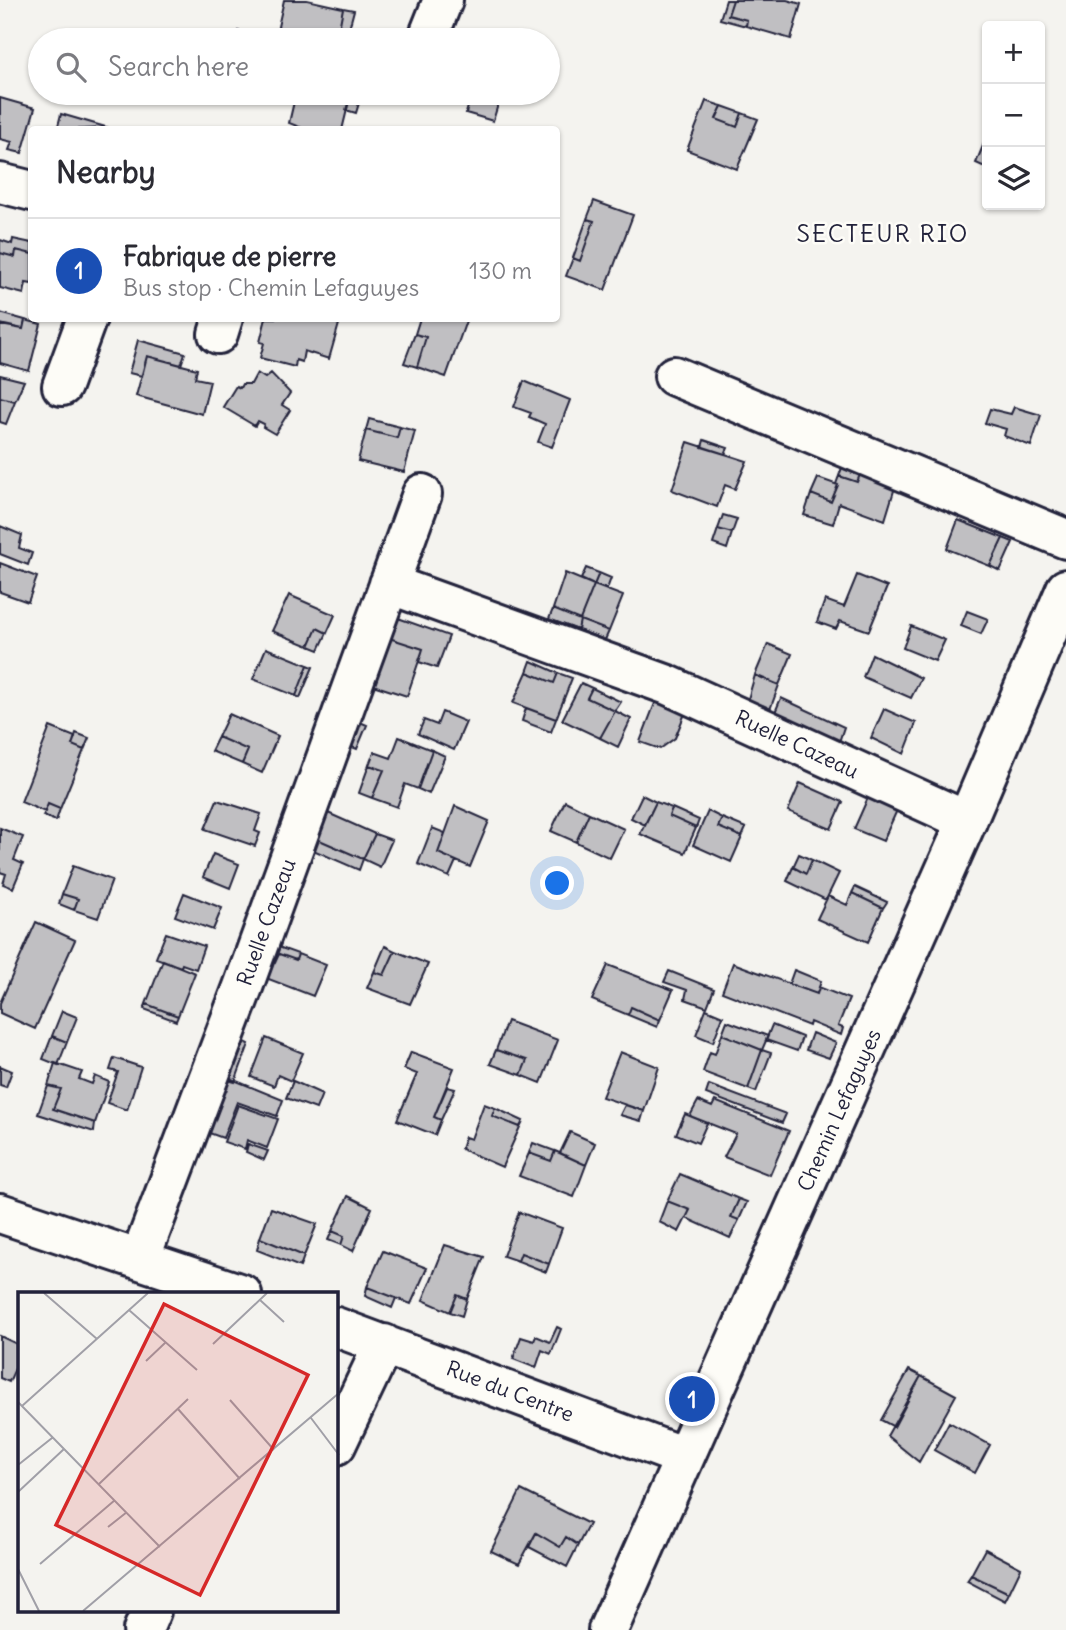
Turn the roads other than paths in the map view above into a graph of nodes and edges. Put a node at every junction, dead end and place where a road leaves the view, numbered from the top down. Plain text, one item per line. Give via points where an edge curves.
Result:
1 (443, 0) edge
2 (432, 28) edge
3 (0, 183) edge
4 (28, 190) edge
5 (86, 322) edge
6 (674, 376) dead end
7 (62, 386) dead end
8 (422, 494) dead end
9 (1066, 539) edge
10 (389, 584) junction
11 (1066, 589) edge
12 (967, 821) junction
13 (0, 1213) edge
14 (140, 1259) junction
15 (236, 1292) edge
16 (338, 1328) edge
17 (384, 1344) junction
18 (338, 1441) edge
19 (684, 1457) junction
20 (151, 1612) edge
21 (143, 1630) edge
22 (608, 1630) edge

1 - 2 street
3 - 4 street
5 - 7 street
6 - 9 street
8 - 10 street, Ruelle Cazeau
10 - 12 street, Ruelle Cazeau via 668,685
10 - 14 street, Ruelle Cazeau
11 - 12 street, Chemin Lefaguyes
12 - 19 street, Chemin Lefaguyes
13 - 14 street
14 - 15 street
16 - 17 street, Rue du Centre
17 - 18 street
17 - 19 street, Rue du Centre
19 - 22 street, Chemin Lefaguyes
20 - 21 street

